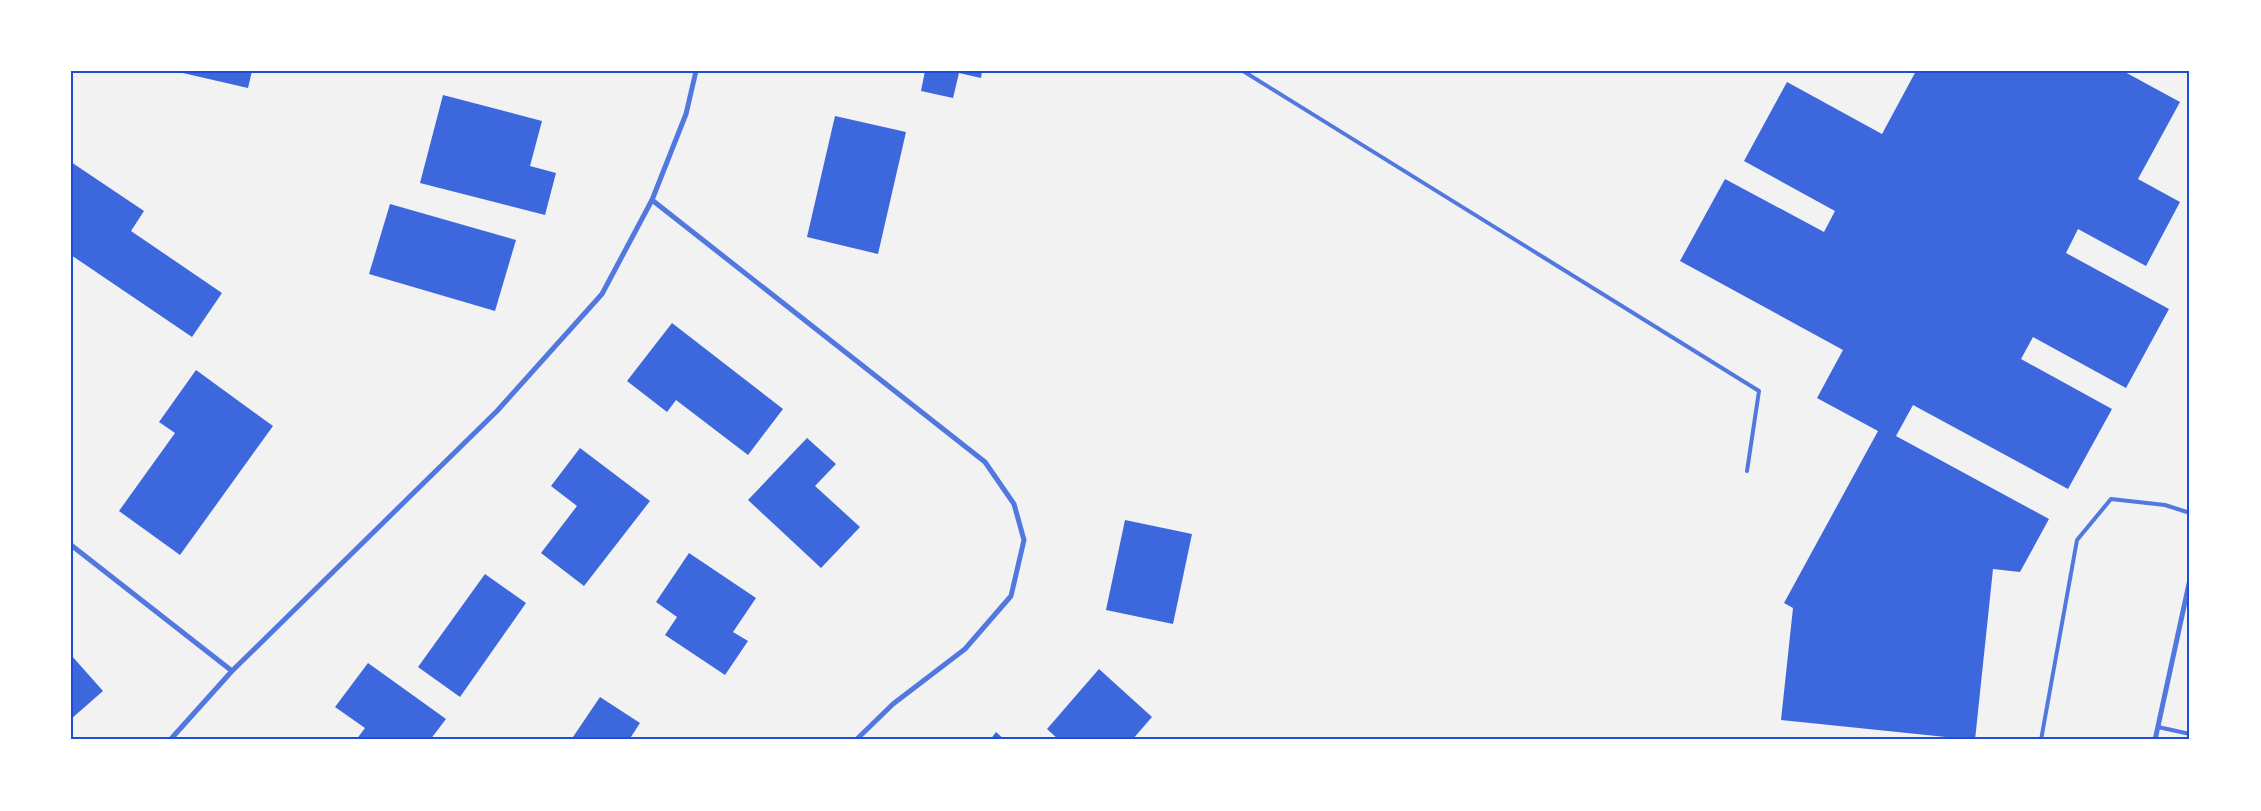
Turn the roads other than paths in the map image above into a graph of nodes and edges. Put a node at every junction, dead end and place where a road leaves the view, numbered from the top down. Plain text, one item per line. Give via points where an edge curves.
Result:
1 (696, 71) edge
2 (1243, 71) edge
3 (652, 200) junction
4 (1747, 472) dead end
5 (2190, 512) edge
6 (71, 545) edge
7 (2190, 579) edge
8 (232, 671) junction
9 (2158, 727) junction
10 (2190, 734) edge
11 (170, 740) edge
12 (856, 740) edge
13 (2041, 740) edge
14 (2155, 740) edge

1 - 3 street via 686,114
2 - 4 lane via 1758,391
3 - 8 street via 602,294 510,397
3 - 12 street via 985,462 1014,504 1024,540 1011,596 965,649 893,704
5 - 13 lane via 2165,504 2111,498 2077,540
6 - 8 street
7 - 9 street
8 - 11 street
9 - 10 lane
9 - 14 street

